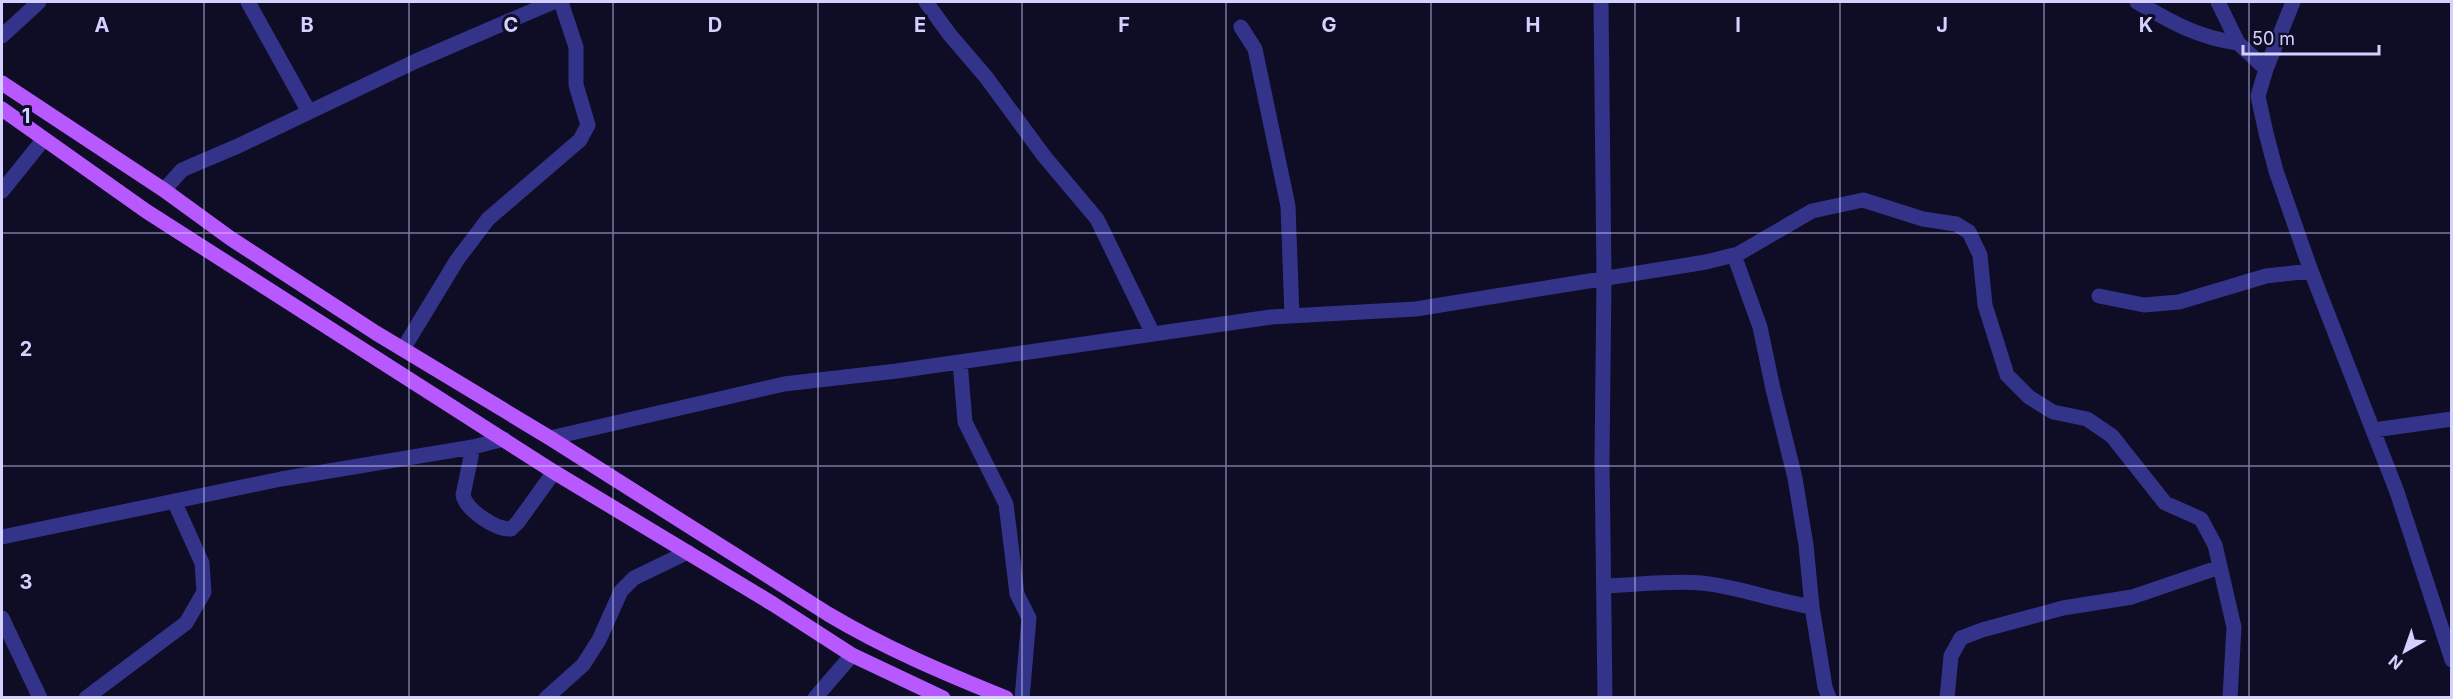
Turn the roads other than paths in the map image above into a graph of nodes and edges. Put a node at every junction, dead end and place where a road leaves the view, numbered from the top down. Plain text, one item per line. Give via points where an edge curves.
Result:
1 (39, 2) edge
2 (248, 2) edge
3 (553, 2) edge
4 (561, 2) edge
5 (926, 2) edge
6 (1602, 2) edge
7 (2137, 2) edge
8 (2218, 2) edge
9 (2293, 2) edge
10 (1241, 27) dead end
11 (2, 36) edge
12 (2238, 43) junction
13 (2266, 69) junction
14 (2, 82) edge
15 (2, 109) edge
16 (309, 112) junction
17 (44, 139) junction
18 (2, 190) edge
19 (164, 190) junction
20 (1734, 255) junction
21 (2311, 271) junction
22 (1604, 278) junction
23 (2099, 296) dead end
24 (1292, 316) junction
25 (1153, 334) junction
26 (403, 349) junction
27 (960, 362) junction
28 (2451, 419) edge
29 (2374, 430) junction
30 (549, 438) junction
31 (504, 440) junction
32 (473, 447) junction
33 (554, 472) junction
34 (174, 501) junction
35 (2, 537) edge
36 (688, 552) junction
37 (2220, 567) junction
38 (1604, 586) junction
39 (1812, 607) junction
40 (2, 618) edge
41 (852, 655) junction
42 (2451, 660) edge
43 (40, 698) edge
44 (86, 698) edge
45 (546, 698) edge
46 (815, 698) edge
47 (943, 698) edge
48 (1006, 698) edge
49 (1022, 698) edge
50 (1605, 698) edge
51 (1829, 698) edge
52 (1947, 698) edge
53 (2230, 698) edge

1 - 11 street
2 - 16 street
3 - 16 street
4 - 26 street via 576,48 576,85 588,125 580,140 488,219 457,260
5 - 25 street via 1097,219
6 - 22 street
7 - 12 street via 2172,23 2213,40
8 - 12 street
9 - 13 street
10 - 24 street via 1255,49 1288,206
12 - 13 street
13 - 21 street via 2258,96 2266,133
14 - 19 main road
15 - 17 main road
16 - 19 street via 182,170
17 - 18 street
17 - 31 main road via 146,211
19 - 26 main road via 230,238
20 - 22 street
20 - 37 street via 1812,211 1863,200 1923,219 1956,224 1969,232 1980,255 1985,306 2007,375 2029,397 2053,412 2087,419 2112,436 2165,503 2201,519 2215,545
20 - 39 street via 1760,327 1795,478
21 - 23 street via 2266,276 2179,302 2144,305
21 - 29 street
22 - 24 street via 1416,309
22 - 38 street
24 - 25 street
25 - 27 street
26 - 30 main road
27 - 30 street via 784,384
27 - 49 street via 965,422 1006,504 1017,594 1029,618
28 - 29 street
29 - 42 street
30 - 48 main road via 866,637
31 - 32 street
31 - 33 main road
32 - 33 street via 464,502 502,529 511,529 518,522
32 - 34 street
33 - 36 main road
34 - 35 street
34 - 44 street via 202,563 204,592 186,623
36 - 41 main road
36 - 45 street via 634,578 621,591 583,665
37 - 52 street via 2133,597 2063,608 1961,638 1951,656
37 - 53 street via 2234,627
38 - 39 street via 1701,583
38 - 50 street
39 - 51 street
40 - 43 street
41 - 46 street
41 - 47 main road

